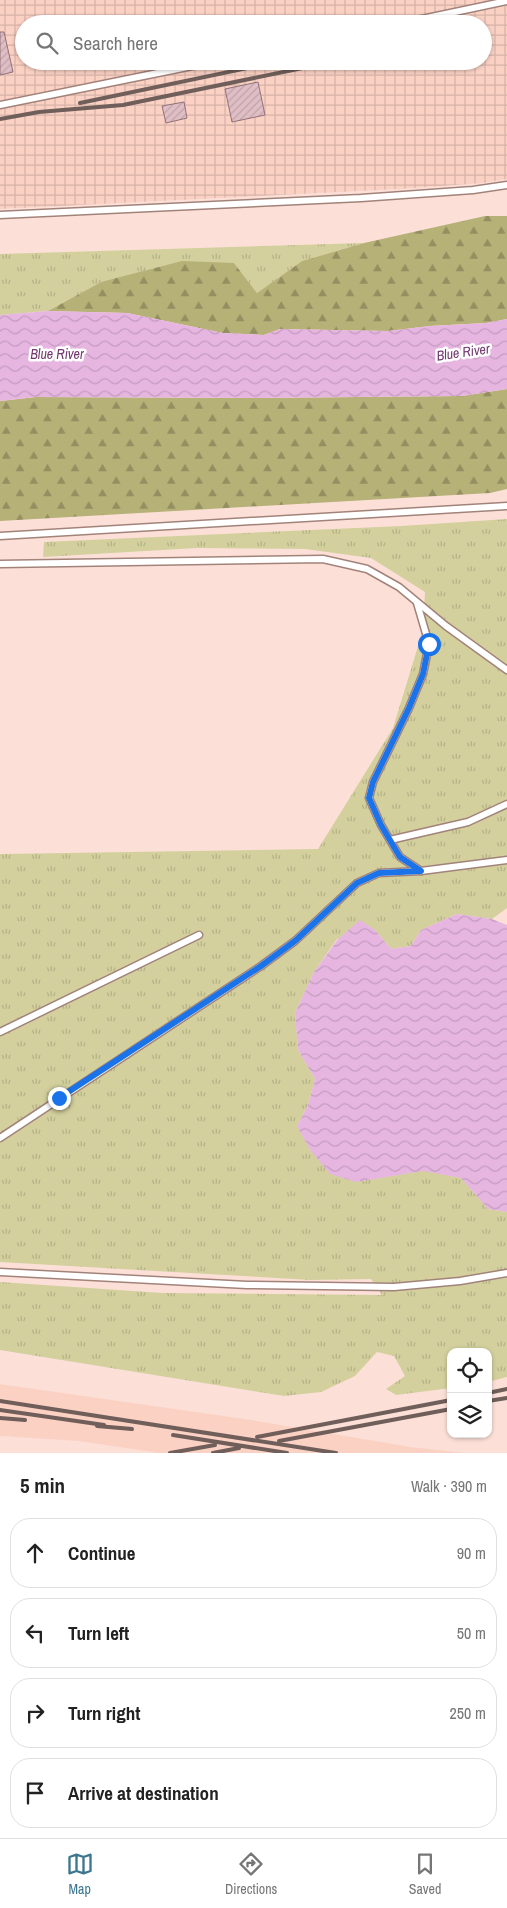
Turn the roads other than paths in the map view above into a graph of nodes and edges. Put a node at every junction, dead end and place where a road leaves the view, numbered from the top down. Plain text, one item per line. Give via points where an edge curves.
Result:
1 (507, 1) edge
2 (441, 15) edge
3 (173, 70) edge
4 (0, 105) edge
5 (507, 185) edge
6 (0, 215) edge
7 (507, 506) edge
8 (0, 536) edge
9 (0, 564) edge
10 (417, 603) junction
11 (507, 670) edge
12 (507, 804) edge
13 (390, 840) junction
14 (507, 860) edge
15 (421, 871) junction
16 (200, 935) dead end
17 (0, 1032) edge
18 (0, 1138) edge
19 (0, 1272) edge
20 (507, 1273) edge

1 - 2 lane
3 - 4 lane
5 - 6 lane via 361,198
7 - 8 lane
9 - 10 lane via 323,560 367,570 399,587
10 - 11 lane
10 - 13 lane via 429,644 423,674 373,782 369,798
12 - 13 lane via 468,822
13 - 15 lane via 400,857
14 - 15 lane
15 - 18 lane via 379,873 357,883 295,941 261,966
16 - 17 lane
19 - 20 lane via 248,1285 394,1287

